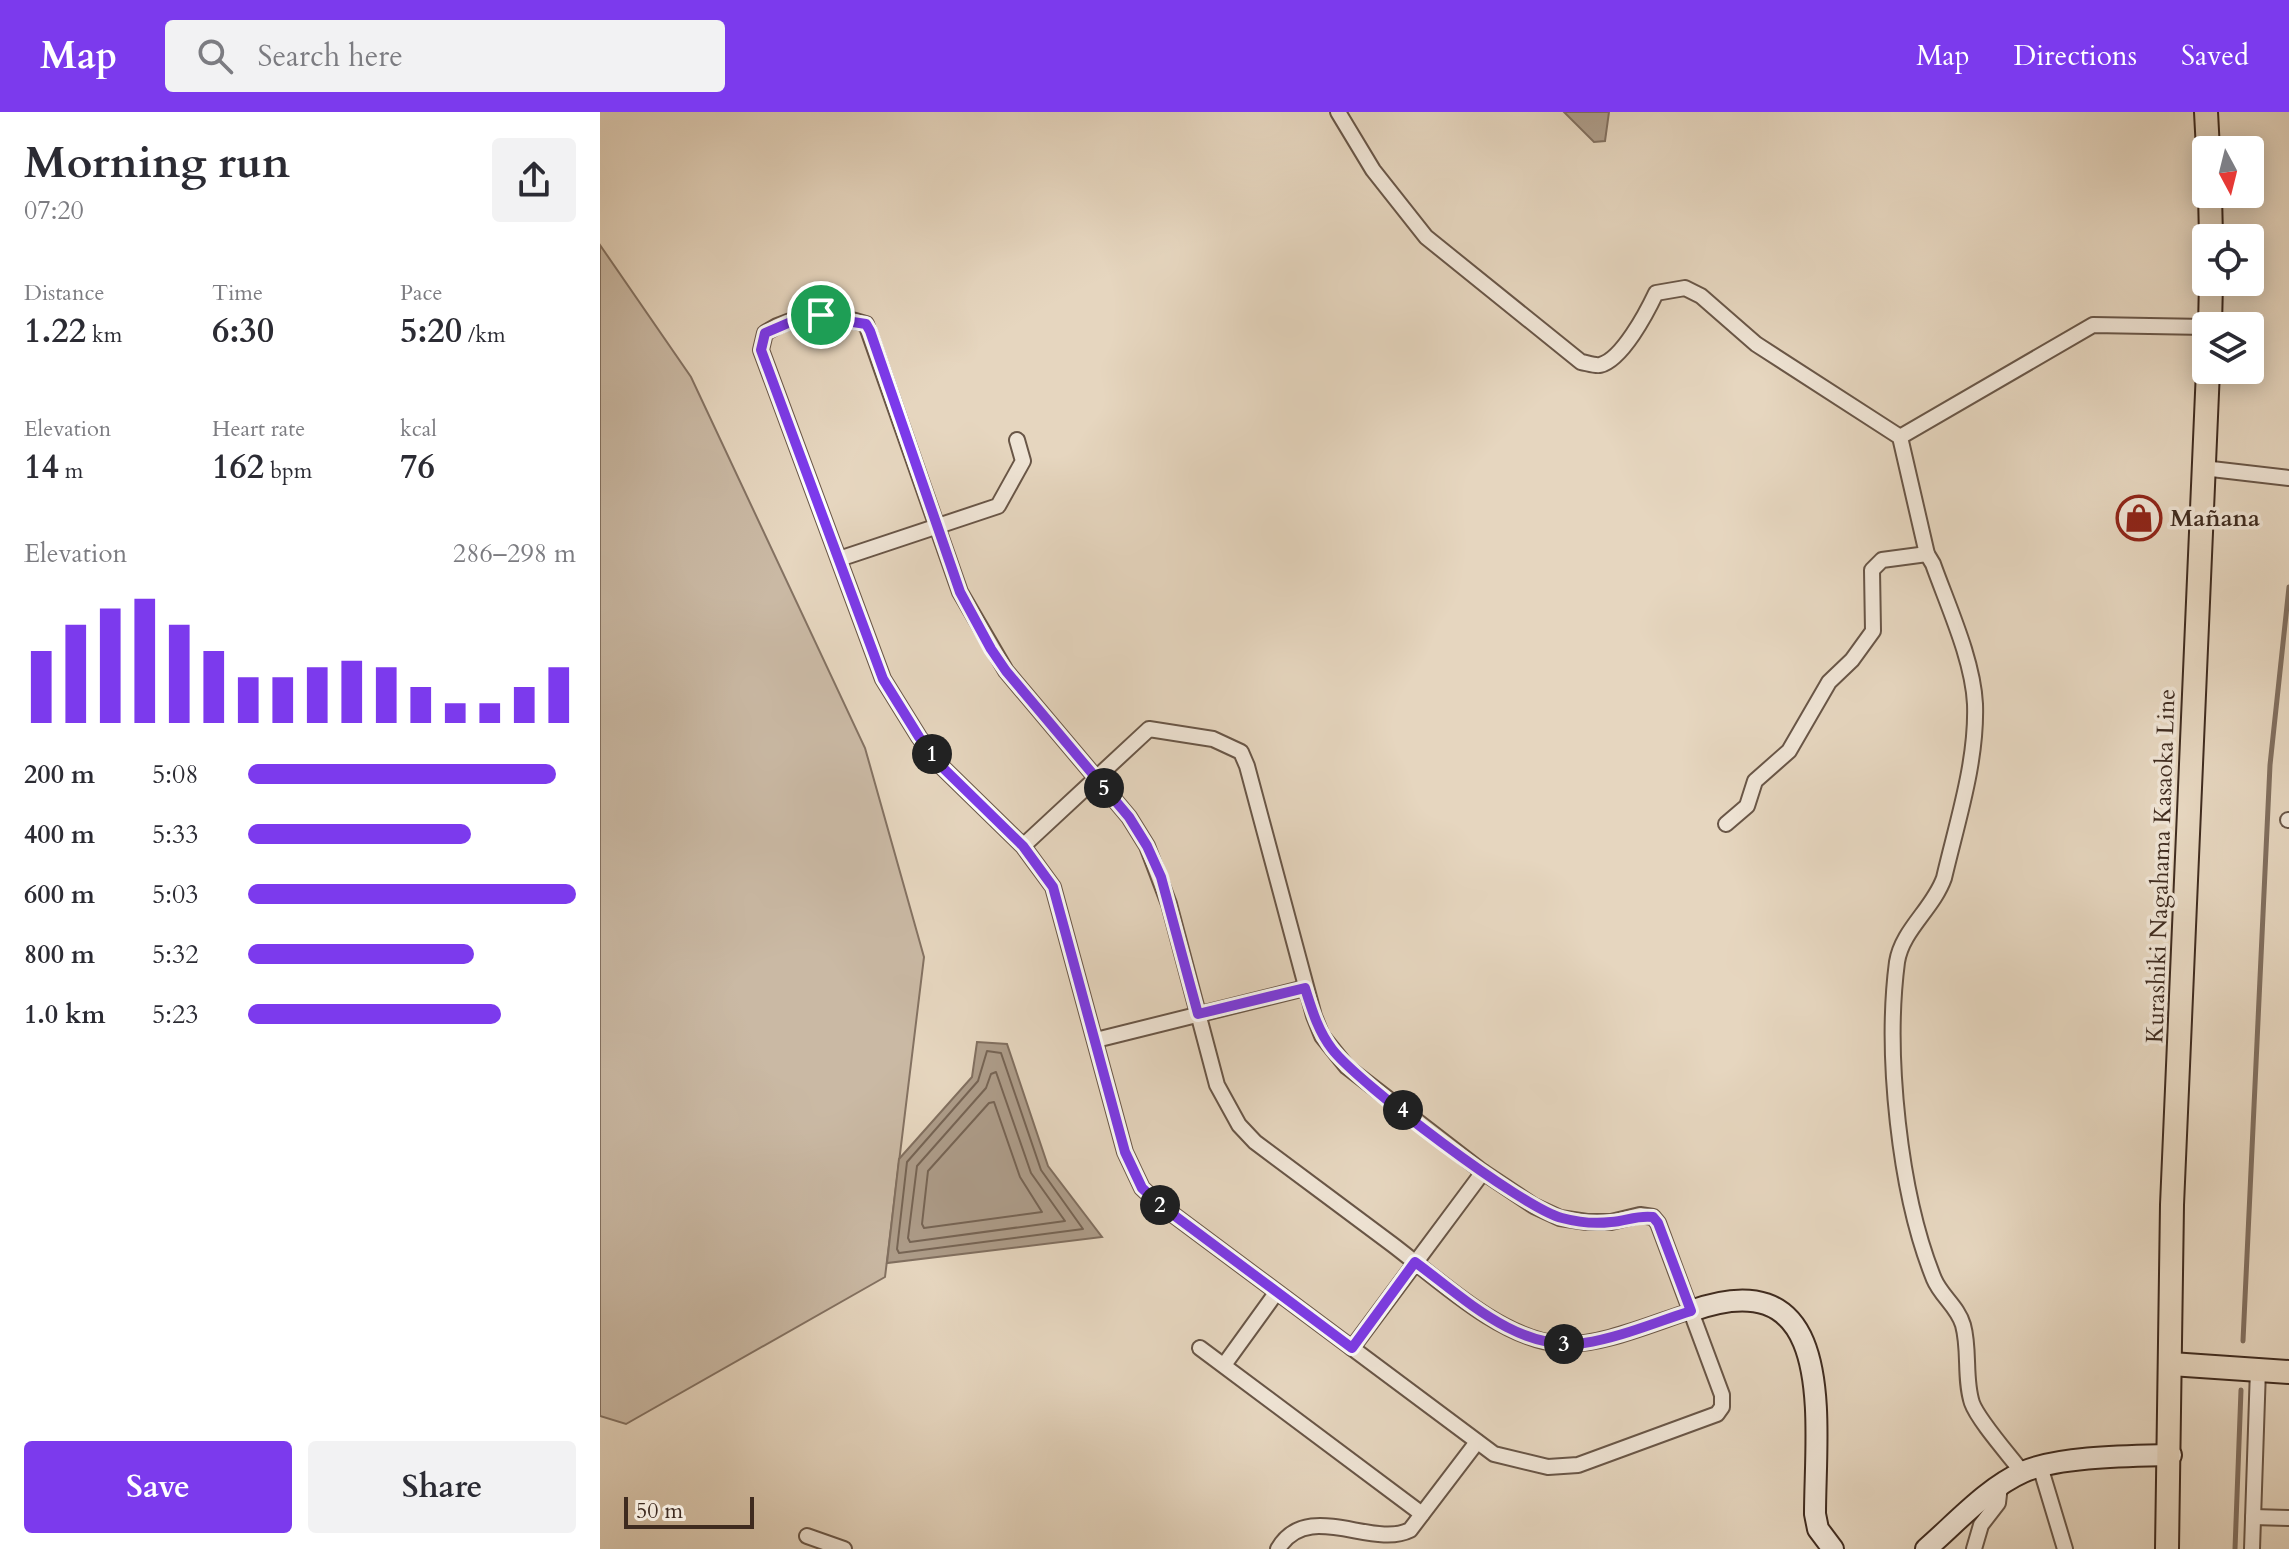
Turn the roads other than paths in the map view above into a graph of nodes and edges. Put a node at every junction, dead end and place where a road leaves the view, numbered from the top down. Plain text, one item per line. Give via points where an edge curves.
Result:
1 (1338, 112) edge
2 (2206, 112) edge
3 (2207, 136) edge
4 (2192, 326) edge
5 (2207, 384) edge
6 (1900, 437) junction
7 (1017, 440) dead end
8 (2203, 468) junction
9 (2289, 478) edge
10 (937, 525) junction
11 (1927, 554) junction
12 (839, 559) junction
13 (1097, 779) junction
14 (1726, 824) dead end
15 (1023, 846) junction
16 (1305, 988) junction
17 (1198, 1014) junction
18 (1096, 1040) junction
19 (1483, 1172) junction
20 (1415, 1262) junction
21 (1276, 1293) junction
22 (1691, 1311) junction
23 (1200, 1348) dead end
24 (1352, 1348) junction
25 (2171, 1364) junction
26 (1224, 1365) junction
27 (2258, 1369) junction
28 (2289, 1372) edge
29 (1477, 1442) junction
30 (2171, 1455) junction
31 (2031, 1469) junction
32 (2000, 1486) junction
33 (1422, 1514) junction
34 (2253, 1517) junction
35 (2289, 1518) edge
36 (807, 1536) dead end
37 (844, 1549) edge
38 (1278, 1549) edge
39 (1833, 1549) edge
40 (1926, 1549) edge
41 (1974, 1549) edge
42 (2065, 1549) edge
43 (2167, 1549) edge
44 (2252, 1549) edge

1 - 6 street via 1373,170 1426,237 1581,362 1599,365 1611,360 1639,326 1656,293 1685,288 1756,344
2 - 3 main road
4 - 6 street via 2093,325
5 - 8 main road, Kurashiki Nagahama Kasaoka Line
6 - 11 street
7 - 10 street via 1023,461 998,506
8 - 9 street
8 - 25 main road, Kurashiki Nagahama Kasaoka Line via 2172,1205
10 - 12 street
10 - 12 street via 866,324 807,315 765,333 761,350
10 - 13 street via 960,592 991,649
11 - 14 street via 1882,560 1872,570 1873,631 1829,682 1789,751 1755,781 1747,806
11 - 31 street via 1971,676 1975,705 1970,765 1944,878 1938,896 1903,941 1897,960 1894,1065 1902,1155 1934,1280 1963,1325 1973,1404
12 - 15 street via 883,679 904,714 939,764
13 - 15 street
13 - 16 street via 1149,729 1213,739 1241,752
13 - 17 street via 1135,827 1161,877
15 - 18 street via 1053,887
16 - 17 street
16 - 19 street via 1322,1036 1347,1067
17 - 18 street
17 - 20 street via 1217,1085 1239,1125
18 - 21 street via 1125,1152 1142,1188
19 - 20 street
19 - 22 street via 1560,1218 1611,1222 1653,1217
20 - 22 street via 1517,1333 1560,1344 1585,1343
20 - 24 street
21 - 24 street
21 - 26 street
22 - 29 street via 1722,1395 1717,1414 1578,1465 1520,1463
22 - 39 street via 1715,1302 1759,1302 1790,1321 1803,1337 1815,1379 1815,1514 1818,1529
23 - 26 street
24 - 29 street
25 - 27 main road
25 - 30 main road, Kurashiki Nagahama Kasaoka Line
26 - 33 street
27 - 28 main road
27 - 34 street
29 - 33 street
30 - 31 street
30 - 43 main road, Kurashiki Nagahama Kasaoka Line
31 - 32 street
31 - 42 street
32 - 40 street
32 - 41 street via 1998,1503 1981,1525
33 - 38 street via 1400,1537 1359,1538 1326,1527 1294,1534
34 - 35 street
34 - 44 street
36 - 37 street

